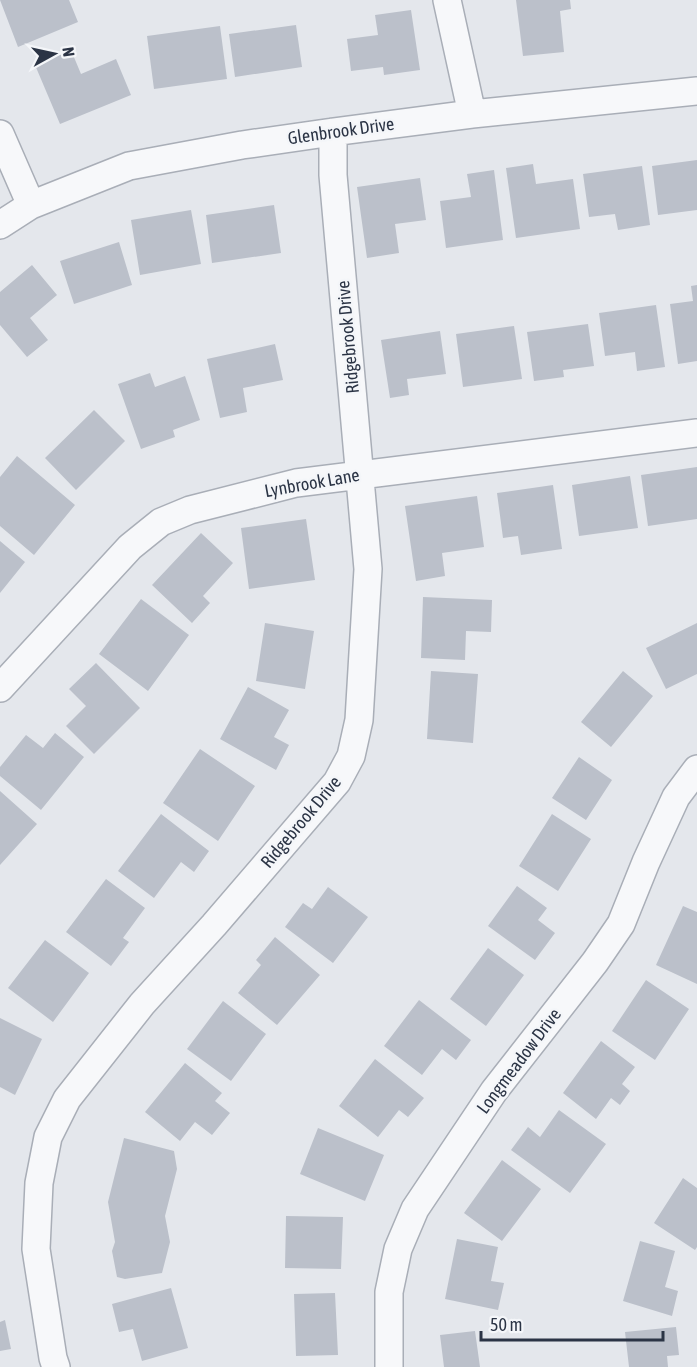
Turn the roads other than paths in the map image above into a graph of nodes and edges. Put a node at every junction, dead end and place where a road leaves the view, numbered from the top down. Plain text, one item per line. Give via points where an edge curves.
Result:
1 (447, 0) edge
2 (697, 91) edge
3 (472, 114) junction
4 (333, 132) junction
5 (0, 134) edge
6 (32, 205) junction
7 (0, 225) edge
8 (697, 433) edge
9 (360, 474) junction
10 (0, 688) edge
11 (697, 769) edge
12 (56, 1367) edge
13 (389, 1367) edge

1 - 3 street
2 - 3 street, Glenbrook Drive
3 - 4 street, Glenbrook Drive
4 - 6 street, Glenbrook Drive via 129,166
4 - 9 street, Ridgebrook Drive via 333,175
5 - 6 street
6 - 7 street, Glenbrook Drive
8 - 9 street, Lynbrook Lane
9 - 10 street, Lynbrook Lane via 296,483 190,510 161,522 130,547
9 - 12 street, Ridgebrook Drive via 368,569 359,720 351,756 337,782 142,1004 67,1099 48,1137 39,1183 36,1249
11 - 13 street, Longmeadow Drive via 676,797 621,924 494,1091 414,1209 389,1292

